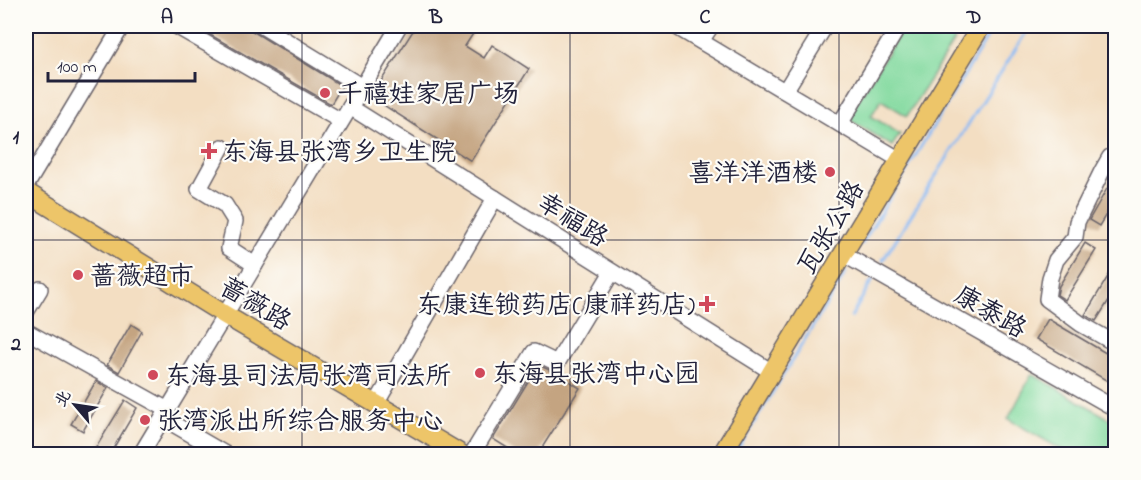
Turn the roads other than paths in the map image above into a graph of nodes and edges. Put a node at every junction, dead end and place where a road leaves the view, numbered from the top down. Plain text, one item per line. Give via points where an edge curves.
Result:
1 (122, 26) edge
2 (176, 26) edge
3 (262, 26) edge
4 (399, 26) edge
5 (675, 26) edge
6 (711, 26) edge
7 (825, 26) edge
8 (899, 26) edge
9 (981, 26) edge
10 (1108, 26) edge
11 (1116, 30) edge
12 (701, 41) junction
13 (362, 87) junction
14 (785, 91) junction
15 (350, 107) junction
16 (341, 122) junction
17 (840, 124) junction
18 (222, 147) dead end
19 (1116, 154) edge
20 (900, 160) junction
21 (26, 186) edge
22 (26, 192) edge
23 (495, 198) junction
24 (26, 205) edge
25 (843, 254) junction
26 (255, 265) junction
27 (612, 272) junction
28 (40, 288) dead end
29 (26, 312) edge
30 (223, 319) junction
31 (26, 331) edge
32 (1116, 344) edge
33 (772, 372) junction
34 (376, 404) junction
35 (1116, 409) edge
36 (166, 414) junction
37 (141, 454) edge
38 (225, 454) edge
39 (440, 454) edge
40 (461, 454) edge
41 (472, 454) edge
42 (722, 454) edge

1 - 21 street
2 - 16 street
3 - 13 street
4 - 13 street
5 - 12 street
6 - 12 street
7 - 14 street
8 - 17 street
9 - 20 main road, 瓦张公路
10 - 11 street
12 - 14 street
13 - 15 street
14 - 17 street
15 - 16 street
15 - 23 street, 幸福路
16 - 26 street
17 - 20 street
18 - 26 street via 199,189 225,205 236,221 230,248
19 - 32 street via 1102,171 1077,222 1075,237 1056,260 1047,299
20 - 25 main road, 瓦张公路
22 - 30 main road, 蔷薇路
23 - 27 street, 幸福路
23 - 34 street
24 - 30 main road, 蔷薇路
25 - 33 main road, 瓦张公路
25 - 35 street, 康泰路
26 - 30 street
27 - 33 street, 幸福路
27 - 41 street via 557,363 534,352
28 - 29 street
30 - 34 main road, 蔷薇路
30 - 36 street
30 - 39 main road, 蔷薇路 via 243,339
31 - 36 street
33 - 42 main road, 瓦张公路
34 - 40 main road, 蔷薇路
36 - 37 street
36 - 38 street

